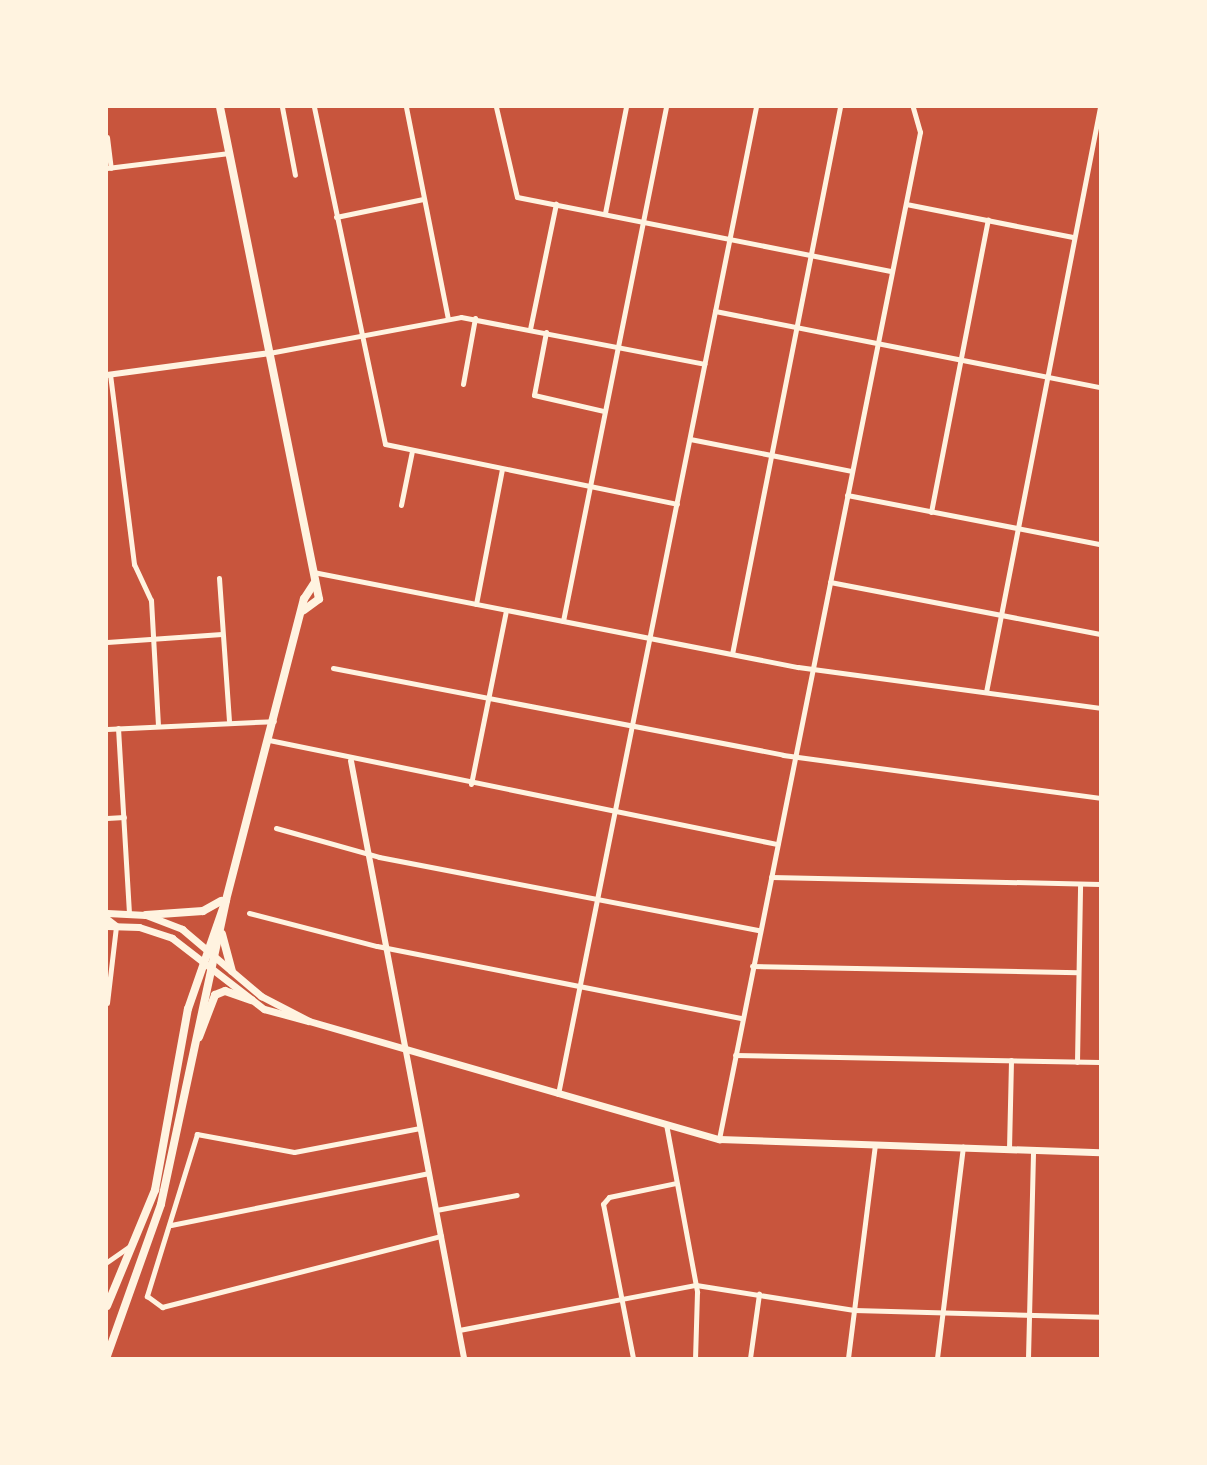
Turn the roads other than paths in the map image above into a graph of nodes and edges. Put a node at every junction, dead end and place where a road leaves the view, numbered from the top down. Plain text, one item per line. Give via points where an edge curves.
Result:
1 (220, 107) edge
2 (282, 107) edge
3 (314, 107) edge
4 (406, 107) edge
5 (496, 107) edge
6 (626, 107) edge
7 (666, 107) edge
8 (756, 107) edge
9 (840, 107) edge
10 (913, 107) edge
11 (1100, 107) edge
12 (107, 137) edge
13 (229, 153) junction
14 (109, 168) edge
15 (295, 174) dead end
16 (424, 199) junction
17 (556, 204) junction
18 (906, 204) junction
19 (605, 214) junction
20 (336, 217) junction
21 (988, 220) junction
22 (643, 222) junction
23 (1073, 237) junction
24 (729, 239) junction
25 (810, 255) junction
26 (892, 271) junction
27 (715, 311) junction
28 (475, 318) junction
29 (448, 319) junction
30 (797, 327) junction
31 (530, 329) junction
32 (545, 332) junction
33 (361, 336) junction
34 (877, 342) junction
35 (618, 347) junction
36 (270, 353) junction
37 (961, 359) junction
38 (705, 364) junction
39 (108, 374) edge
40 (1048, 376) junction
41 (463, 384) dead end
42 (1100, 387) edge
43 (604, 411) junction
44 (690, 439) junction
45 (412, 451) junction
46 (771, 454) junction
47 (502, 469) junction
48 (852, 471) junction
49 (590, 487) junction
50 (847, 495) junction
51 (677, 504) junction
52 (401, 505) dead end
53 (931, 512) junction
54 (1018, 528) junction
55 (1100, 542) edge
56 (313, 572) junction
57 (219, 578) dead end
58 (315, 582) junction
59 (830, 582) junction
60 (476, 604) junction
61 (304, 610) junction
62 (506, 611) junction
63 (1001, 615) junction
64 (563, 621) junction
65 (222, 634) junction
66 (1100, 634) edge
67 (650, 638) junction
68 (153, 639) junction
69 (107, 642) edge
70 (732, 654) junction
71 (333, 668) dead end
72 (812, 669) junction
73 (986, 692) junction
74 (489, 697) junction
75 (1100, 708) edge
76 (229, 721) junction
77 (274, 721) junction
78 (158, 725) junction
79 (633, 725) junction
80 (118, 728) junction
81 (107, 729) edge
82 (269, 740) junction
83 (794, 756) junction
84 (351, 761) junction
85 (471, 784) junction
86 (1100, 798) edge
87 (615, 811) junction
88 (124, 817) junction
89 (107, 818) edge
90 (276, 828) dead end
91 (777, 844) junction
92 (367, 853) junction
93 (771, 877) junction
94 (1080, 884) junction
95 (1100, 884) edge
96 (227, 896) junction
97 (598, 898) junction
98 (107, 913) edge
99 (129, 913) junction
100 (249, 913) dead end
101 (146, 915) junction
102 (107, 919) edge
103 (222, 920) junction
104 (107, 926) edge
105 (116, 926) junction
106 (759, 930) junction
107 (206, 948) junction
108 (386, 948) junction
109 (214, 955) junction
110 (202, 960) junction
111 (752, 966) junction
112 (211, 967) junction
113 (232, 971) junction
114 (1078, 972) junction
115 (581, 986) junction
116 (251, 1000) junction
117 (107, 1003) edge
118 (742, 1018) junction
119 (309, 1021) junction
120 (194, 1050) junction
121 (405, 1052) junction
122 (736, 1055) junction
123 (1011, 1060) junction
124 (1077, 1062) junction
125 (1100, 1062) edge
126 (558, 1094) junction
127 (666, 1124) junction
128 (419, 1128) junction
129 (719, 1139) junction
130 (875, 1145) junction
131 (963, 1147) junction
132 (1009, 1149) junction
133 (1033, 1150) junction
134 (1100, 1152) edge
135 (428, 1173) junction
136 (676, 1183) junction
137 (517, 1195) dead end
138 (436, 1210) junction
139 (171, 1225) junction
140 (441, 1236) junction
141 (135, 1242) junction
142 (107, 1262) edge
143 (696, 1285) junction
144 (759, 1294) junction
145 (621, 1299) junction
146 (108, 1301) edge
147 (854, 1310) junction
148 (943, 1313) junction
149 (1028, 1315) junction
150 (1100, 1317) edge
151 (459, 1330) junction
152 (107, 1356) edge
153 (464, 1358) edge
154 (633, 1358) edge
155 (695, 1358) edge
156 (750, 1358) edge
157 (848, 1358) edge
158 (937, 1358) edge
159 (1028, 1358) edge

1 - 13 main road
2 - 15 street
3 - 20 street
4 - 16 street
5 - 17 street via 513,194
6 - 19 street
7 - 22 street
8 - 24 street
9 - 25 street
10 - 18 street via 921,127
11 - 23 street
12 - 14 street
13 - 14 street
13 - 36 main road
16 - 20 street
16 - 29 street
17 - 19 street
17 - 31 street
18 - 21 street
18 - 26 street
19 - 22 street
20 - 33 street
21 - 23 street
21 - 37 street
22 - 24 street
22 - 35 street
23 - 40 street
24 - 25 street
24 - 27 street
25 - 26 street
25 - 30 street
26 - 34 street
27 - 30 street
27 - 38 street
28 - 29 street
28 - 31 street
28 - 41 street
29 - 33 street
30 - 34 street
30 - 46 street
31 - 32 street
32 - 35 street
32 - 43 street via 534,395
33 - 36 street
33 - 45 street via 387,446
34 - 37 street
34 - 48 street
35 - 38 street
35 - 43 street
36 - 39 street
36 - 56 main road
37 - 40 street
37 - 53 street
38 - 44 street
39 - 68 street via 134,564 150,594
40 - 42 street
40 - 54 street
43 - 49 street
44 - 46 street
44 - 51 street
45 - 47 street
45 - 52 street
46 - 48 street
46 - 70 street
47 - 49 street
47 - 60 street
48 - 50 street
49 - 51 street
49 - 64 street
50 - 53 street
50 - 59 street
51 - 67 street
53 - 54 street
54 - 55 street
54 - 63 street
56 - 58 main road
56 - 60 street
57 - 65 street
58 - 61 main road
58 - 61 main road via 319,599
59 - 63 street
59 - 72 street
60 - 62 street
61 - 77 main road
62 - 64 street
62 - 74 street
63 - 66 street
63 - 73 street
64 - 67 street
65 - 68 street
65 - 76 street
67 - 70 street
67 - 79 street
68 - 69 street
68 - 78 street
70 - 72 street
71 - 74 street
72 - 73 street
72 - 83 street
73 - 75 street
74 - 79 street
74 - 85 street
76 - 77 street
76 - 78 street
77 - 82 main road
78 - 80 street
79 - 83 street
79 - 87 street
80 - 81 street
80 - 88 street
82 - 84 street
82 - 96 main road
83 - 86 street
83 - 91 street
84 - 85 street
84 - 92 street
85 - 87 street
87 - 91 street
87 - 97 street
88 - 89 street
88 - 99 street
90 - 92 street
91 - 93 street
92 - 97 street
92 - 108 street
93 - 94 street
93 - 106 street
94 - 95 street
94 - 114 street
96 - 101 main road via 206,910
96 - 103 main road
96 - 107 main road
97 - 106 street
97 - 115 street
98 - 99 main road
99 - 101 main road
100 - 108 street
101 - 107 main road via 178,927
102 - 105 main road
103 - 109 main road
103 - 113 main road
104 - 105 main road
105 - 110 main road via 162,933
105 - 117 street
106 - 111 street
107 - 109 main road
107 - 110 main road
108 - 115 street
108 - 121 street
109 - 112 main road
109 - 113 main road
110 - 112 main road
110 - 141 main road via 155,1190
111 - 114 street
111 - 118 street
112 - 116 main road
112 - 120 main road
113 - 119 main road via 261,996
114 - 124 street
115 - 118 street
115 - 126 street
116 - 119 main road
116 - 120 main road via 225,991 215,995
118 - 122 street
119 - 121 main road
120 - 152 main road via 161,1204
121 - 126 main road
121 - 128 street
122 - 123 street
122 - 129 street
123 - 124 street
123 - 132 street
124 - 125 street
126 - 127 main road
127 - 129 main road
127 - 136 street
128 - 135 street
128 - 139 street via 294,1152 201,1133 193,1139
129 - 130 main road
130 - 131 main road
130 - 147 street
131 - 132 main road
131 - 148 street
132 - 133 main road
133 - 134 main road
133 - 149 street
135 - 138 street
135 - 139 street
136 - 143 street
136 - 145 street via 604,1200
137 - 138 street
138 - 140 street
139 - 140 street via 148,1287 149,1302 162,1307
140 - 151 street
141 - 142 street
141 - 146 main road
143 - 144 street
143 - 145 street
143 - 155 street
144 - 147 street
144 - 156 street
145 - 151 street
145 - 154 street
147 - 148 street
147 - 157 street
148 - 149 street
148 - 158 street
149 - 150 street
149 - 159 street
151 - 153 street

